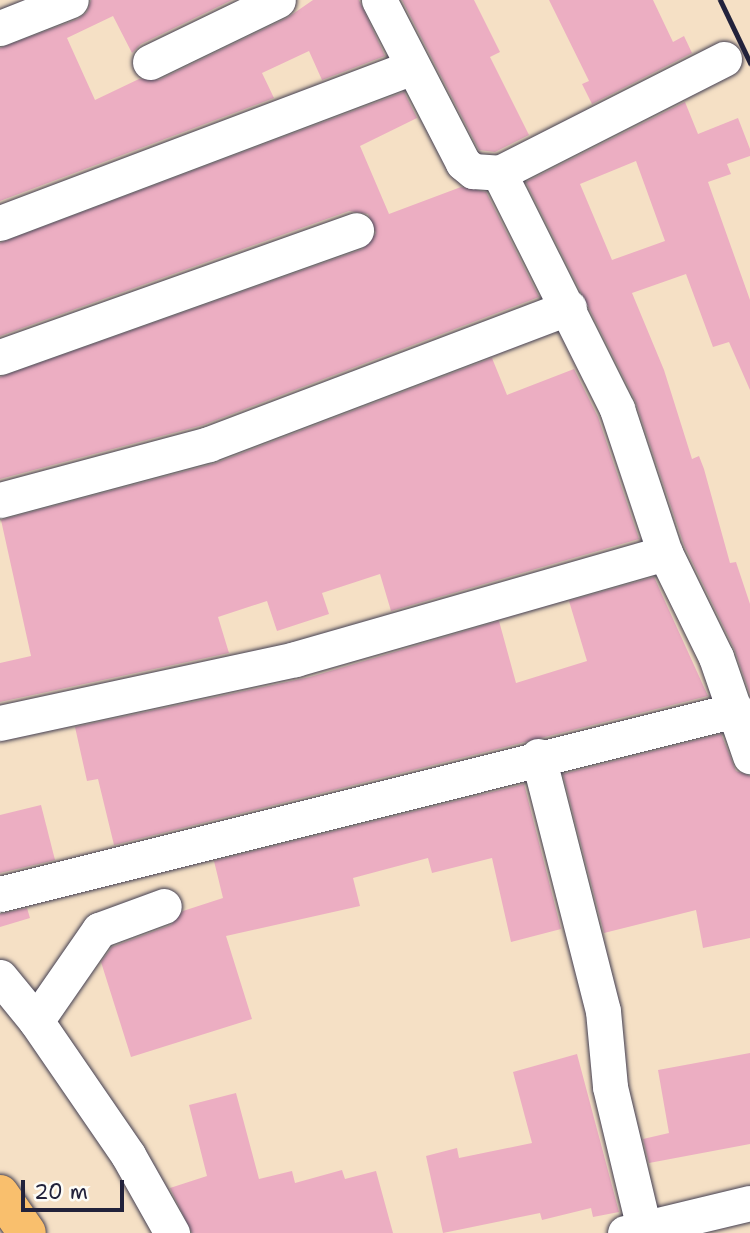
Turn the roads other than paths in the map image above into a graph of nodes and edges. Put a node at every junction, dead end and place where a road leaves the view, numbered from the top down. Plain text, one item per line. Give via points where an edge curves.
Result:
1 (71, 0) edge
2 (278, 0) edge
3 (379, 0) edge
4 (0, 28) edge
5 (724, 60) dead end
6 (150, 62) dead end
7 (410, 68) junction
8 (499, 173) junction
9 (0, 223) edge
10 (356, 230) dead end
11 (569, 307) junction
12 (0, 357) edge
13 (0, 500) edge
14 (665, 553) junction
15 (736, 710) junction
16 (0, 723) edge
17 (538, 756) junction
18 (750, 756) edge
19 (0, 894) edge
20 (164, 906) dead end
21 (0, 977) edge
22 (36, 1021) junction
23 (0, 1194) edge
24 (750, 1203) edge
25 (634, 1231) edge
26 (27, 1233) edge
27 (172, 1233) edge

1 - 4 street
2 - 6 street
3 - 7 street
5 - 8 street
7 - 8 street via 463,163 473,171
7 - 9 street
8 - 11 street
10 - 12 street
11 - 13 street via 209,444
11 - 14 street via 617,409
14 - 15 street
14 - 16 street via 295,659
15 - 17 street
15 - 18 street
17 - 19 street
17 - 25 street via 603,1011 610,1087
20 - 22 street via 99,930
21 - 22 street
22 - 27 street via 128,1155
23 - 26 highway
24 - 25 street

